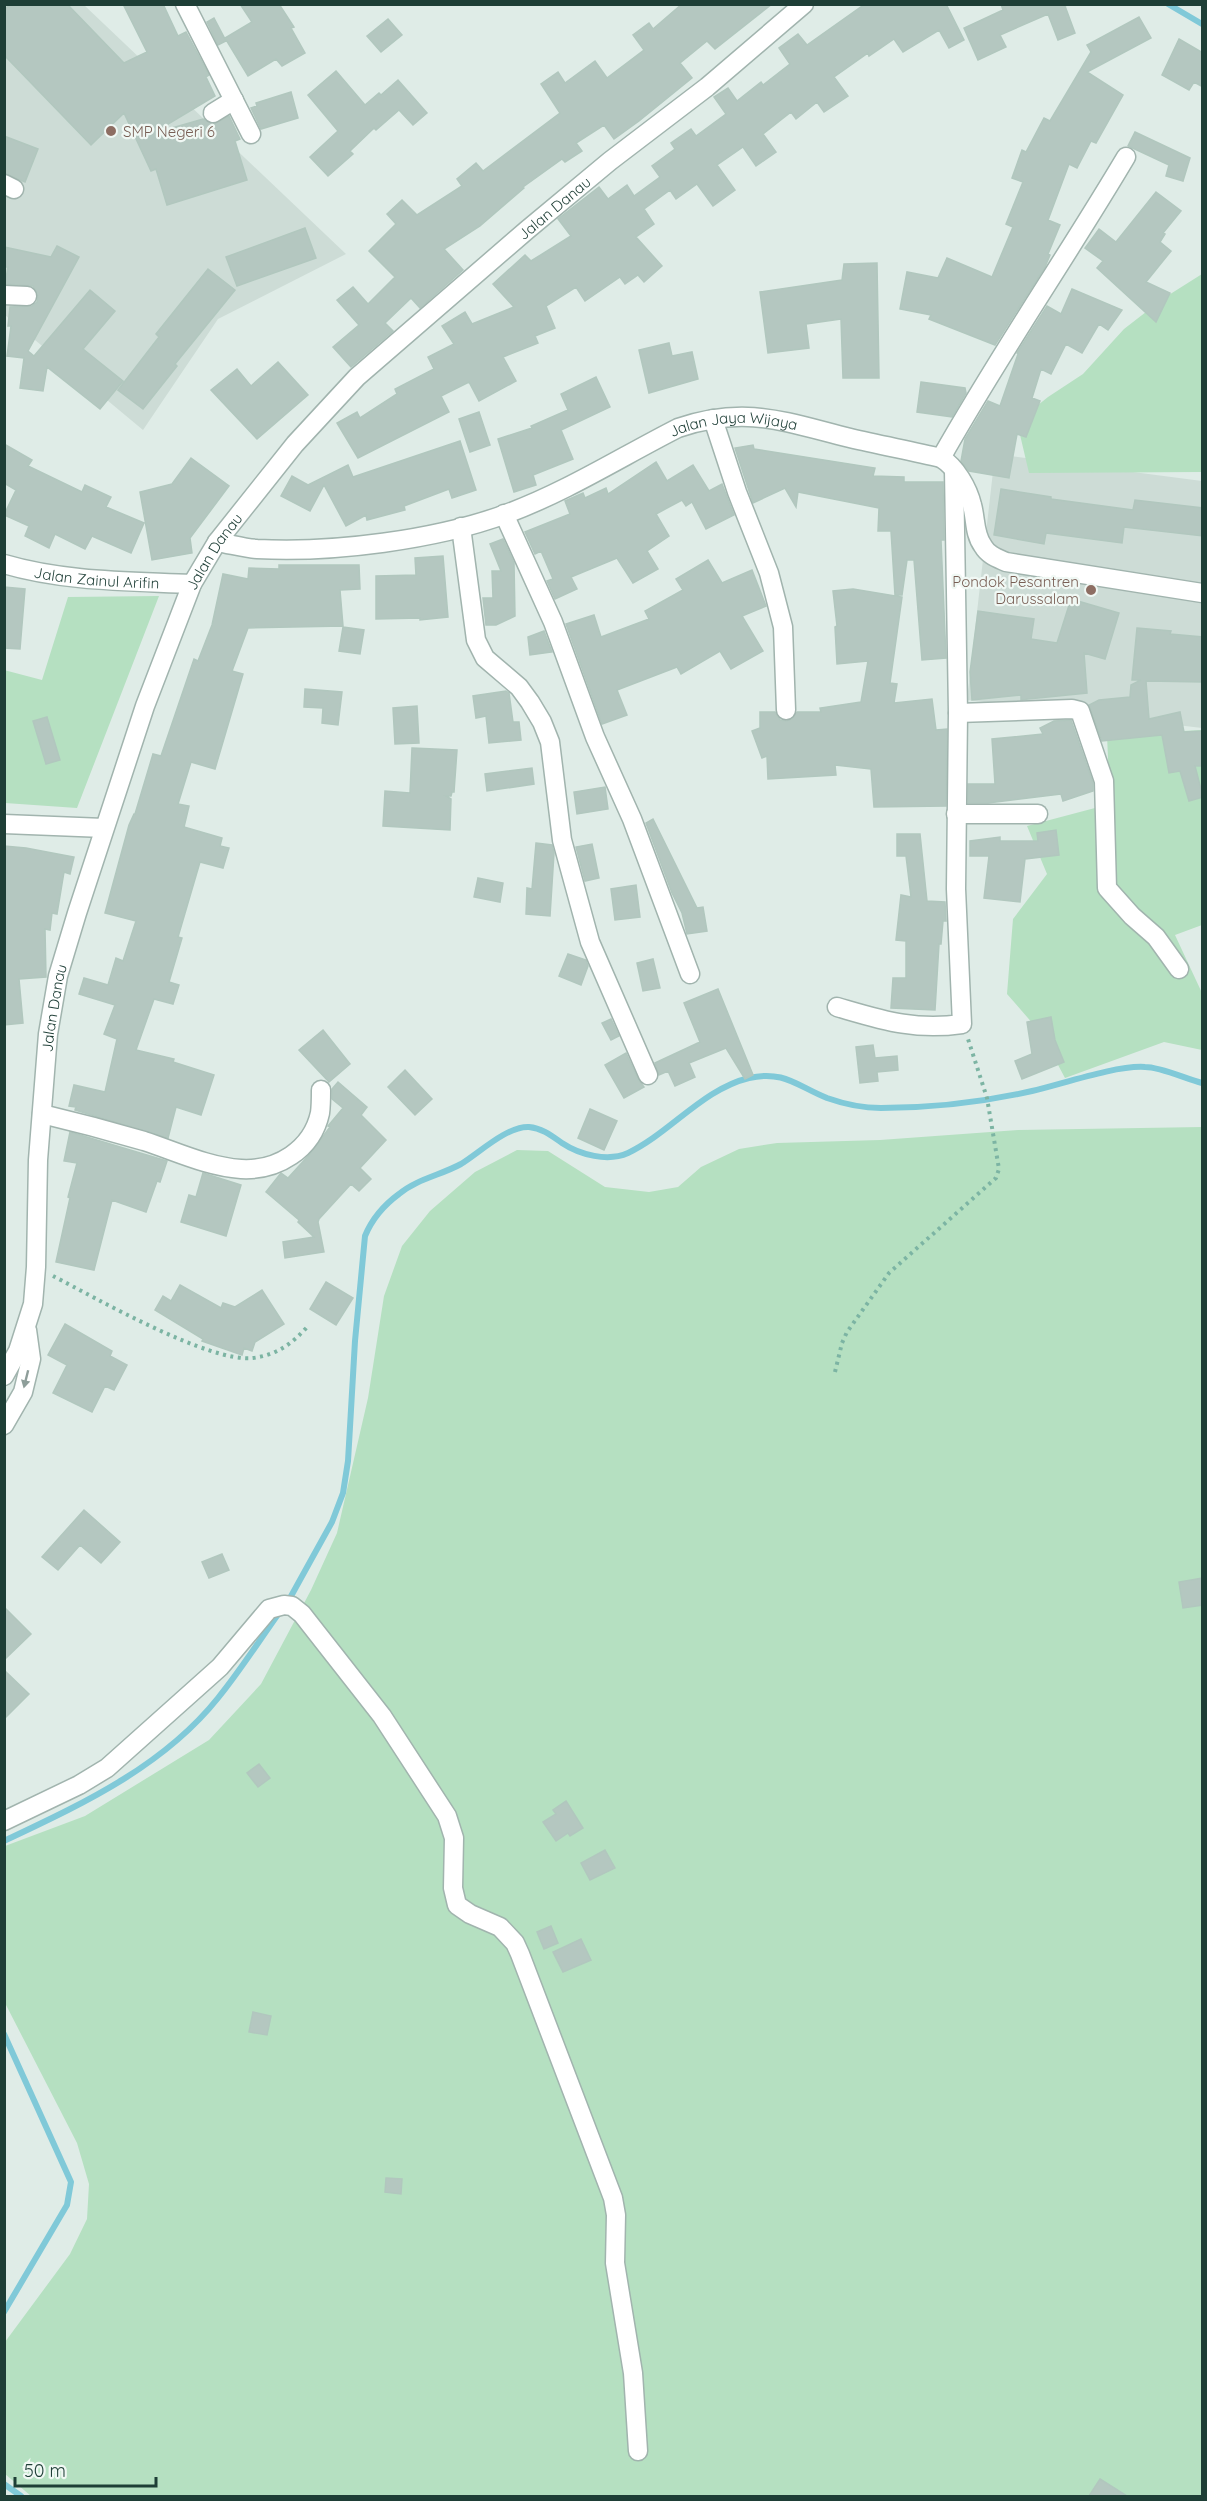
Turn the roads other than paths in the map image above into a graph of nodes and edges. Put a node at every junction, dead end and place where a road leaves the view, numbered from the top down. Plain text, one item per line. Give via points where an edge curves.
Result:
1 (185, 4) edge
2 (804, 4) edge
3 (234, 100) junction
4 (213, 113) dead end
5 (251, 134) dead end
6 (1126, 157) dead end
7 (4, 295) edge
8 (27, 296) dead end
9 (713, 419) junction
10 (947, 464) junction
11 (504, 514) junction
12 (461, 527) junction
13 (217, 542) junction
14 (4, 564) edge
15 (192, 584) junction
16 (1203, 593) edge
17 (786, 710) dead end
18 (958, 713) junction
19 (956, 814) junction
20 (1038, 814) dead end
21 (4, 824) edge
22 (104, 828) junction
23 (1179, 969) dead end
24 (690, 974) dead end
25 (837, 1007) dead end
26 (648, 1075) dead end
27 (321, 1090) dead end
28 (42, 1114) junction
29 (26, 1328) junction
30 (4, 1376) edge
31 (4, 1425) edge
32 (4, 1821) edge
33 (638, 2451) dead end

1 - 3 street
2 - 13 street, Jalan Danau via 527,230 357,377 295,444
3 - 4 street
3 - 5 street
6 - 10 street via 969,409
7 - 8 street
9 - 10 street, Jalan Jaya Wijaya via 761,417
9 - 11 street, Jalan Jaya Wijaya via 678,428 538,501
9 - 17 street via 769,573 783,627
10 - 16 street via 969,494 977,535 995,558 1030,567
10 - 18 street
11 - 12 street, Jalan Jaya Wijaya
11 - 24 street via 553,622
12 - 13 street, Jalan Jaya Wijaya via 400,539 307,549 256,549
12 - 26 street via 476,640 484,658 519,687 530,702 550,742 562,840 590,942
13 - 15 street, Jalan Danau
14 - 15 street, Jalan Zainul Arifin via 98,580
15 - 22 street, Jalan Danau via 145,705
18 - 19 street
18 - 23 street via 1080,711 1104,781 1107,888 1156,937
19 - 20 street
19 - 25 street via 962,1024 926,1028
21 - 22 street
22 - 28 street, Jalan Danau via 58,976 48,1034
27 - 28 street via 320,1114 309,1138 294,1155 258,1168 239,1169 200,1160
28 - 29 street, Jalan Danau via 36,1267 33,1304
29 - 30 street, Jalan Danau
29 -> 31 street, Jalan Danau via 31,1359 23,1392
32 - 33 street via 107,1768 220,1667 269,1609 292,1606 302,1614 382,1716 447,1816 454,1838 453,1888 457,1905 500,1927 520,1954 613,2198 615,2263 633,2373

